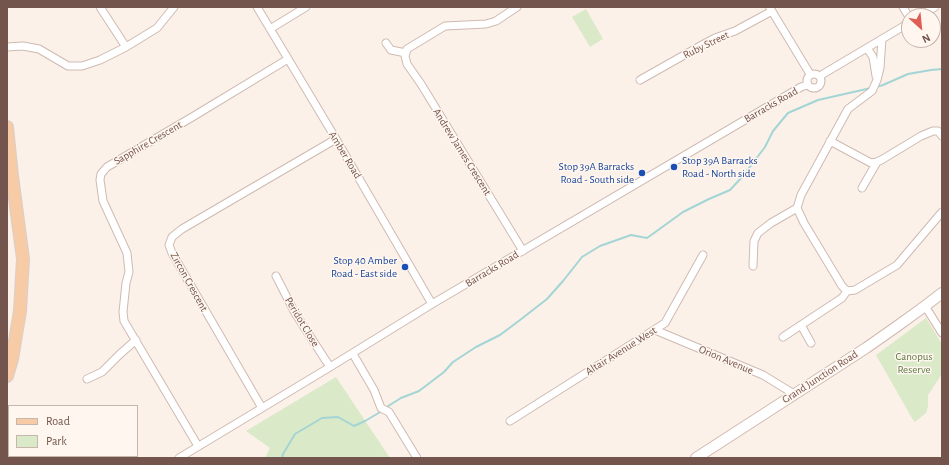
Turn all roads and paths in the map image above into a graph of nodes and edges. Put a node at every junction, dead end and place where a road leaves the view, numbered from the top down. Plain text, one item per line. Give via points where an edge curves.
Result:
1 (100, 7) edge
2 (174, 7) edge
3 (257, 7) edge
4 (306, 7) edge
5 (517, 7) edge
6 (771, 9) edge
7 (901, 28) edge
8 (270, 29) junction
9 (882, 39) junction
10 (386, 43) dead end
11 (7, 47) edge
12 (126, 48) junction
13 (868, 48) junction
14 (406, 53) junction
15 (288, 59) junction
16 (810, 74) junction
17 (820, 77) junction
18 (640, 80) dead end
19 (877, 81) junction
20 (807, 85) junction
21 (7, 127) edge
22 (942, 136) edge
23 (336, 139) junction
24 (830, 141) junction
25 (877, 162) junction
26 (862, 188) dead end
27 (797, 208) junction
28 (942, 212) edge
29 (523, 250) junction
30 (703, 254) dead end
31 (753, 266) dead end
32 (276, 276) dead end
33 (847, 291) junction
34 (942, 293) edge
35 (432, 304) junction
36 (925, 306) junction
37 (801, 325) junction
38 (656, 330) junction
39 (942, 333) edge
40 (783, 337) dead end
41 (136, 340) junction
42 (811, 343) dead end
43 (353, 354) junction
44 (330, 367) junction
45 (7, 376) edge
46 (87, 379) dead end
47 (794, 394) junction
48 (262, 408) junction
49 (510, 421) dead end
50 (198, 446) junction
51 (179, 458) edge
52 (417, 458) edge
53 (696, 458) edge

1 - 12 street
2 - 12 street via 157,28
3 - 8 street, Amber Road
4 - 8 street
5 - 14 street via 496,21 486,24 445,26 407,49
6 - 16 street
6 - 18 street, Ruby Street via 735,31 702,44
7 - 9 street
8 - 15 street, Amber Road
9 - 13 street
9 - 19 street
10 - 14 street via 391,50
11 - 12 street via 39,49 68,66 82,66
13 - 17 street
13 - 19 street via 873,57
14 - 29 street, Andrew James Crescent via 407,64
15 - 23 street, Amber Road
15 - 41 street, Sapphire Crescent via 107,167 101,174 103,201 127,253 129,272 123,312 124,321
16 - 17 street
16 - 20 street via 806,80
17 - 20 street via 821,83 818,88
19 - 24 street via 872,90 848,109
20 - 29 street, Barracks Road
21 - 45 main road via 23,259 20,311
22 - 25 street via 938,131 933,131
23 - 35 street, Amber Road
23 - 48 street, Zircon Crescent via 182,229 172,237 169,244
24 - 25 street via 871,163
24 - 27 street via 801,195
25 - 26 street
27 - 31 street via 758,233 754,241
27 - 33 street
28 - 33 street via 897,265 855,290
29 - 35 street, Barracks Road
30 - 38 street, Altair Avenue West via 665,323
32 - 44 street, Peridot Close via 295,312
33 - 37 street via 842,298
34 - 36 main road, Grand Junction Road
35 - 43 street, Barracks Road
36 - 39 street
36 - 47 main road, Grand Junction Road
37 - 40 street
37 - 42 street
38 - 47 street, Orion Avenue via 763,375
38 - 49 street, Altair Avenue West
41 - 46 street via 102,372
41 - 50 street, Sapphire Crescent
43 - 44 street, Barracks Road
43 - 52 street via 374,390 381,408 389,412
44 - 48 street, Barracks Road
47 - 53 main road, Grand Junction Road
48 - 50 street, Barracks Road
50 - 51 street, Barracks Road

